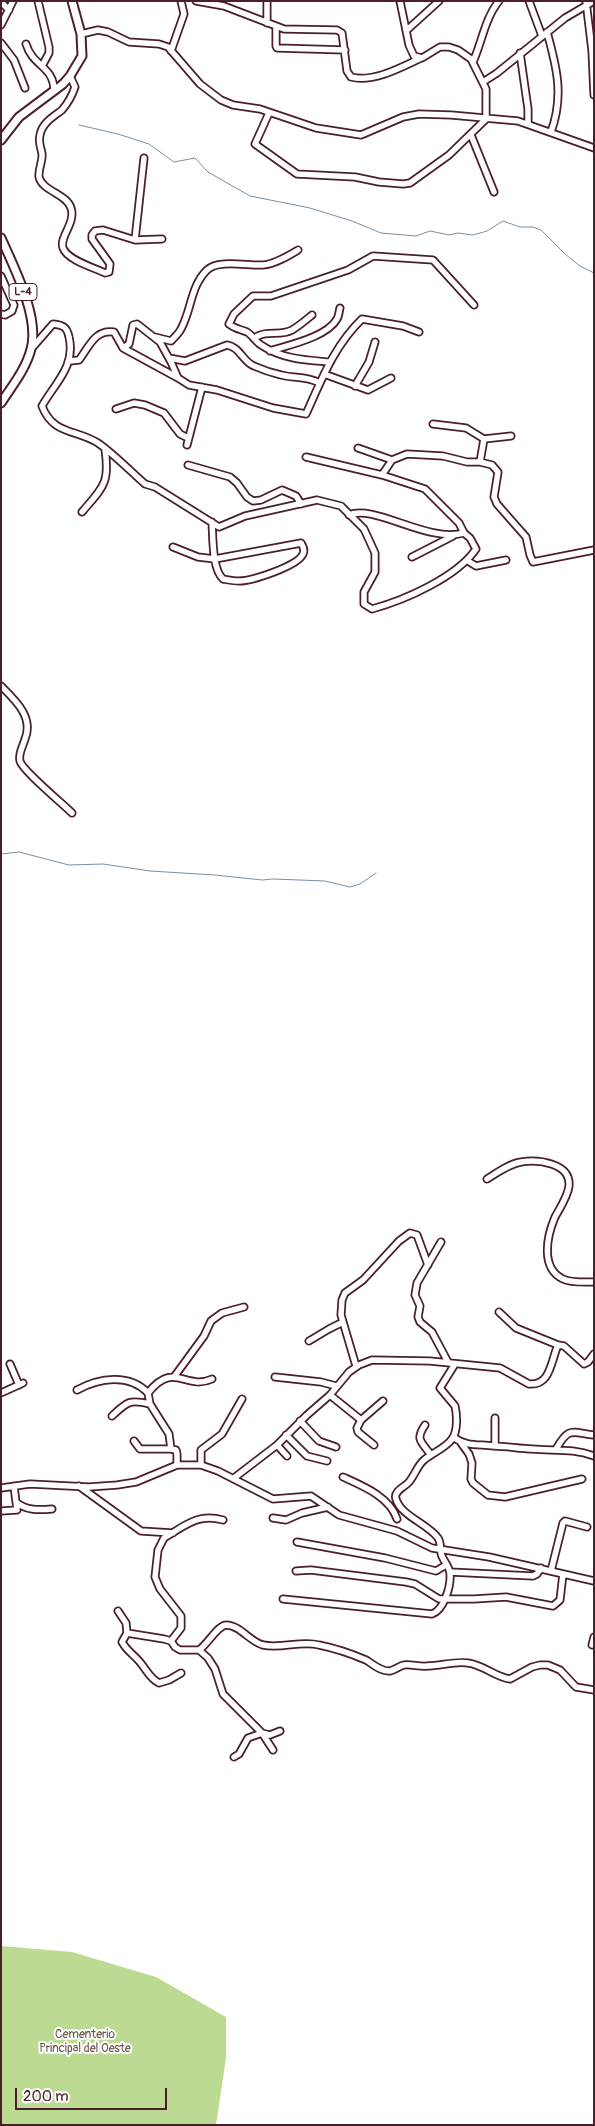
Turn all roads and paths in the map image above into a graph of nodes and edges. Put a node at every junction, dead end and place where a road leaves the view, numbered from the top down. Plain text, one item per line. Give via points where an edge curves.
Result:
1 (13, 1) edge
2 (38, 1) edge
3 (72, 1) edge
4 (181, 1) edge
5 (196, 1) edge
6 (267, 1) edge
7 (400, 1) edge
8 (439, 1) edge
9 (499, 1) edge
10 (530, 1) edge
11 (594, 1) edge
12 (1, 2) edge
13 (586, 3) edge
14 (9, 10) junction
15 (267, 23) junction
16 (1, 25) edge
17 (276, 26) junction
18 (407, 30) junction
19 (81, 34) junction
20 (544, 34) junction
21 (1, 43) edge
22 (26, 44) dead end
23 (345, 50) junction
24 (171, 51) junction
25 (520, 53) junction
26 (422, 58) junction
27 (473, 62) junction
28 (42, 66) junction
29 (70, 76) junction
30 (483, 82) junction
31 (25, 88) dead end
32 (54, 91) junction
33 (594, 95) edge
34 (269, 113) junction
35 (486, 119) junction
36 (528, 124) junction
37 (552, 132) junction
38 (471, 135) junction
39 (1, 140) edge
40 (594, 148) edge
41 (144, 158) dead end
42 (494, 192) dead end
43 (1, 238) edge
44 (162, 239) dead end
45 (135, 240) junction
46 (298, 250) dead end
47 (4, 252) edge
48 (1, 276) edge
49 (474, 305) dead end
50 (340, 308) dead end
51 (1, 314) edge
52 (312, 315) dead end
53 (419, 332) dead end
54 (153, 336) junction
55 (254, 338) junction
56 (375, 342) dead end
57 (32, 348) junction
58 (124, 348) junction
59 (270, 351) junction
60 (169, 358) junction
61 (70, 361) junction
62 (329, 362) junction
63 (324, 374) junction
64 (178, 378) junction
65 (391, 378) dead end
66 (320, 383) junction
67 (355, 386) junction
68 (202, 387) junction
69 (1, 403) edge
70 (116, 409) dead end
71 (433, 424) dead end
72 (511, 436) dead end
73 (484, 439) junction
74 (358, 448) dead end
75 (105, 449) junction
76 (306, 457) dead end
77 (392, 460) junction
78 (480, 462) junction
79 (188, 466) dead end
80 (382, 475) junction
81 (301, 504) junction
82 (82, 512) dead end
83 (349, 515) junction
84 (212, 522) junction
85 (464, 533) junction
86 (453, 536) junction
87 (173, 547) dead end
88 (594, 550) edge
89 (412, 557) dead end
90 (215, 559) junction
91 (506, 560) dead end
92 (468, 561) junction
93 (1, 686) edge
94 (72, 813) dead end
95 (487, 1179) dead end
96 (441, 1242) dead end
97 (428, 1264) junction
98 (594, 1282) edge
99 (244, 1307) dead end
100 (500, 1312) dead end
101 (344, 1322) junction
102 (309, 1341) dead end
103 (558, 1345) junction
104 (594, 1354) edge
105 (448, 1362) junction
106 (10, 1364) dead end
107 (456, 1364) junction
108 (356, 1366) junction
109 (174, 1377) junction
110 (275, 1378) dead end
111 (212, 1379) dead end
112 (336, 1386) junction
113 (77, 1390) dead end
114 (1, 1393) edge
115 (148, 1393) junction
116 (330, 1395) junction
117 (242, 1399) dead end
118 (383, 1401) dead end
119 (150, 1404) junction
120 (112, 1416) dead end
121 (495, 1418) dead end
122 (362, 1420) junction
123 (300, 1421) junction
124 (426, 1426) dead end
125 (286, 1435) junction
126 (594, 1435) edge
127 (453, 1437) junction
128 (134, 1441) dead end
129 (461, 1443) junction
130 (277, 1445) junction
131 (374, 1445) dead end
132 (495, 1446) junction
133 (336, 1447) dead end
134 (171, 1449) junction
135 (556, 1449) junction
136 (431, 1455) junction
137 (287, 1456) dead end
138 (594, 1456) edge
139 (327, 1461) dead end
140 (176, 1465) junction
141 (201, 1465) junction
142 (343, 1477) dead end
143 (234, 1478) junction
144 (582, 1479) dead end
145 (14, 1486) junction
146 (79, 1486) junction
147 (1, 1488) edge
148 (16, 1502) junction
149 (328, 1507) junction
150 (52, 1509) dead end
151 (1, 1512) edge
152 (273, 1518) dead end
153 (397, 1519) dead end
154 (223, 1520) dead end
155 (587, 1527) dead end
156 (173, 1533) junction
157 (297, 1542) dead end
158 (441, 1550) junction
159 (446, 1565) junction
160 (541, 1568) junction
161 (296, 1571) dead end
162 (552, 1571) junction
163 (450, 1572) junction
164 (563, 1574) junction
165 (594, 1580) edge
166 (283, 1599) dead end
167 (444, 1599) junction
168 (118, 1612) dead end
169 (127, 1633) junction
170 (594, 1637) edge
171 (172, 1642) junction
172 (592, 1645) dead end
173 (199, 1650) junction
174 (181, 1673) dead end
175 (594, 1690) edge
176 (280, 1731) dead end
177 (262, 1733) junction
178 (273, 1750) dead end
179 (234, 1757) dead end

1 - 14 street
2 - 28 street via 49,47
3 - 19 main road
4 - 24 street via 184,14
5 - 15 street via 224,6
6 - 15 street
7 - 18 street
8 - 18 street
9 - 27 street via 488,20
10 - 20 street via 531,10
11 - 13 street
12 - 14 street
13 - 20 street
13 - 33 street
14 - 16 street
15 - 17 street
17 - 23 street via 337,30 342,33
17 - 23 street via 277,48
18 - 26 street via 411,52
19 - 24 street via 92,30 108,32 129,42 159,44
19 - 29 main road via 82,56
20 - 25 street
20 - 37 street via 555,67 560,99
21 - 31 street via 14,60
22 - 28 street via 34,60
23 - 26 street via 347,71 356,78 370,77
24 - 34 street via 200,84 221,100
25 - 30 street
25 - 36 street
26 - 27 street via 440,47 449,47 464,53
27 - 30 street
28 - 32 street via 50,74
29 - 32 main road
29 - 45 street via 75,87 72,97 43,127 39,144 41,182 64,198 73,214 62,242 63,249 70,257 105,273 109,272 110,264 92,240 95,231 103,230
30 - 35 street via 488,100
32 - 39 main road via 19,117
34 - 35 street via 316,128 361,136 403,117 418,114
34 - 38 street via 255,144 297,174 314,176 410,184
35 - 36 street
35 - 38 street
36 - 37 street
37 - 40 street
38 - 42 street
41 - 45 street
43 - 47 main road, L-4
44 - 45 street
46 - 54 street via 264,265 219,264 209,268 194,286 181,329 172,341
47 - 57 main road, L-4 via 30,310
48 - 51 street via 14,305 12,311
49 - 55 street via 433,260 373,256 348,270 280,294 253,296 234,314 229,324
50 - 59 street via 338,318 325,331
52 - 55 street via 292,330 265,332
53 - 62 street via 362,319 339,344
54 - 58 street via 137,324 133,325 129,344
54 - 60 street
55 - 59 street
56 - 67 street via 369,362
57 - 61 street via 53,324 61,324 68,330
57 - 69 main road, L-4 via 26,364
58 - 61 street via 114,332 98,333 79,360
58 - 64 street
59 - 62 street via 299,360
60 - 64 street
60 - 66 street via 185,361 227,345 235,348 246,362 254,366 282,376 307,377
61 - 75 street via 42,406 46,417 55,425 86,437
62 - 63 street
63 - 66 street
63 - 67 street
64 - 68 street via 189,385
65 - 67 street via 368,390
66 - 68 street via 306,414
68 - 70 street via 188,442 164,413 134,403
71 - 73 street via 466,428
72 - 73 street
73 - 78 street
74 - 77 street
75 - 82 street via 108,470 105,482
75 - 84 street via 146,484
76 - 80 street
77 - 78 street via 407,454
77 - 80 street
78 - 88 street via 492,464 498,472 494,497 526,537 533,562
79 - 81 street via 230,477 253,500 261,500 282,490 296,496
80 - 85 street via 425,489 459,523
81 - 83 street via 317,500 341,506
81 - 84 street via 245,516 219,527
83 - 86 street via 357,511 438,535
83 - 92 street via 364,529 375,553 375,572 364,592 364,604 372,608 432,584
84 - 90 street
85 - 86 street
85 - 92 street via 476,549
86 - 89 street
87 - 90 street via 198,557
90 - 90 street via 220,576 240,581 293,563 304,550 302,543
91 - 92 street via 476,566
93 - 94 street via 21,707 27,721 20,762
95 - 98 street via 522,1162 552,1163 561,1168 568,1177 569,1188 552,1226 548,1262 556,1275 565,1280
96 - 97 street
97 - 101 street via 417,1235 410,1233 404,1236 363,1280 345,1293 341,1315
97 - 105 street via 414,1290 420,1306 418,1317 432,1332
99 - 109 street via 211,1321
100 - 103 street via 516,1328
101 - 102 street
101 - 108 street
103 - 104 street via 564,1346 584,1364
103 - 107 street via 548,1376 540,1383 529,1384 500,1368
105 - 107 street
105 - 108 street via 372,1360
106 - 114 street via 21,1384
107 - 127 street via 440,1388 455,1406
108 - 112 street
109 - 111 street via 198,1382
109 - 115 street via 161,1380
110 - 112 street
112 - 116 street
113 - 115 street via 113,1378 141,1386
115 - 119 street
116 - 122 street
116 - 123 street
117 - 141 street via 222,1434 201,1450
118 - 122 street
119 - 120 street via 136,1400 129,1402
119 - 134 street via 169,1434
121 - 132 street
122 - 131 street via 358,1432
123 - 125 street
123 - 133 street via 319,1441
124 - 136 street via 419,1439
125 - 130 street
125 - 139 street via 307,1456
126 - 135 street via 569,1432
127 - 129 street
127 - 136 street
128 - 134 street via 140,1449
129 - 132 street
129 - 144 street via 472,1464 471,1480 488,1495 505,1497
130 - 137 street
130 - 143 street
132 - 135 street
134 - 140 street via 178,1454
135 - 138 street
136 - 158 street via 395,1496 409,1515 438,1538
140 - 141 street
140 - 146 street via 136,1482
141 - 143 street
142 - 153 street via 379,1497 393,1510
143 - 149 street via 273,1498 311,1496
145 - 146 street
145 - 147 street
145 - 148 street
146 - 156 street via 140,1531
148 - 150 street via 32,1509
148 - 151 street via 17,1510
149 - 152 street via 302,1512 286,1520
149 - 158 street via 346,1517 392,1528
154 - 156 street via 200,1518
155 - 162 street via 566,1521 562,1523
156 - 171 street via 161,1543 155,1577 181,1616 180,1628
157 - 159 street via 436,1571
158 - 159 street
158 - 160 street
159 - 163 street
160 - 162 street
160 - 163 street via 533,1576
161 - 167 street via 406,1582
162 - 164 street
163 - 167 street
164 - 165 street
164 - 167 street via 560,1600 553,1606 522,1598
166 - 167 street via 432,1614
168 - 169 street via 126,1623
169 - 171 street
169 - 174 street via 122,1642 151,1679 159,1683
170 - 172 street
171 - 173 street via 180,1650
173 - 175 street via 217,1628 224,1625 261,1644 318,1644 366,1660 384,1670 404,1665 467,1663 510,1679 540,1665 560,1670 579,1688
173 - 177 street via 215,1670 223,1694
176 - 177 street via 270,1735
177 - 178 street
177 - 179 street via 248,1738 240,1754

